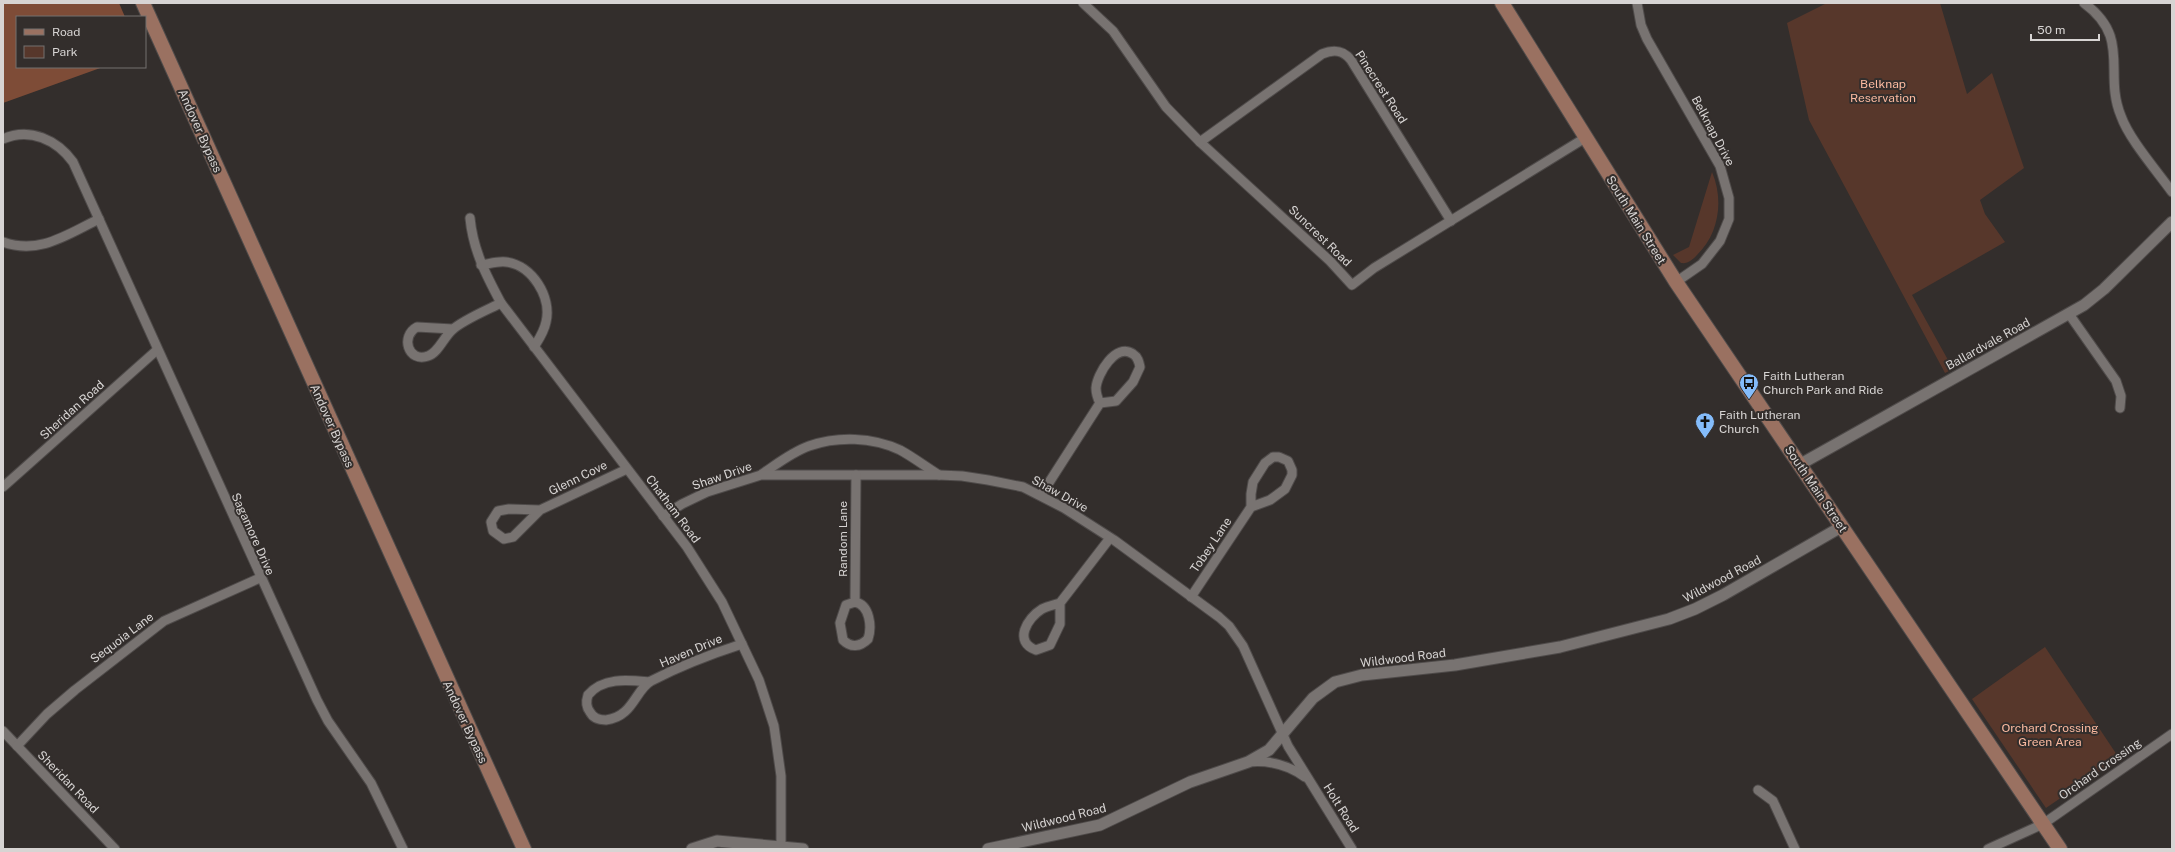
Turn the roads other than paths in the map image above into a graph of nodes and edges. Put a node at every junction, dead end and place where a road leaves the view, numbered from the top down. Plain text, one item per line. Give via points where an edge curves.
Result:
1 (143, 3) edge
2 (1083, 3) edge
3 (1502, 3) edge
4 (1637, 3) edge
5 (2084, 3) edge
6 (3, 138) edge
7 (1585, 138) junction
8 (1200, 142) junction
9 (2172, 192) edge
10 (470, 218) dead end
11 (99, 219) junction
12 (1451, 220) junction
13 (2172, 222) edge
14 (3, 242) edge
15 (481, 265) junction
16 (1676, 282) junction
17 (501, 303) junction
18 (2069, 314) junction
19 (453, 329) junction
20 (534, 347) junction
21 (157, 350) junction
22 (1100, 403) junction
23 (2120, 408) dead end
24 (1799, 465) junction
25 (627, 468) junction
26 (761, 475) junction
27 (856, 475) junction
28 (939, 475) junction
29 (3, 487) edge
30 (1041, 496) junction
31 (1251, 507) junction
32 (540, 510) junction
33 (663, 516) junction
34 (1841, 527) junction
35 (1110, 538) junction
36 (260, 578) junction
37 (1191, 597) junction
38 (855, 602) junction
39 (1060, 603) junction
40 (742, 644) junction
41 (649, 682) junction
42 (3, 731) edge
43 (1283, 734) junction
44 (2172, 734) edge
45 (17, 746) junction
46 (1248, 762) junction
47 (1310, 781) junction
48 (1758, 790) dead end
49 (2043, 824) junction
50 (781, 846) junction
51 (115, 849) edge
52 (403, 849) edge
53 (524, 849) edge
54 (692, 849) edge
55 (804, 849) edge
56 (988, 849) edge
57 (1352, 849) edge
58 (1795, 849) edge
59 (1988, 849) edge
60 (2060, 849) edge

1 - 53 main road, Andover Bypass
2 - 8 street, Suncrest Road via 1112,32 1166,107
3 - 7 main road, South Main Street
4 - 16 street, Belknap Drive via 1641,25 1647,39 1720,166 1729,198 1729,219 1720,242 1702,264
5 - 9 street via 2100,17 2112,38 2117,101 2122,120
6 - 11 street, Sagamore Drive via 27,134 58,145 73,162
7 - 12 street, Suncrest Road
7 - 16 main road, South Main Street
8 - 12 street, Suncrest Road via 1324,255 1352,286 1374,268
8 - 12 street, Pinecrest Road via 1322,54 1330,50 1338,51 1346,54 1351,60
10 - 15 street, Chatham Road via 475,249
11 - 14 street via 42,245 20,247
11 - 21 street, Sagamore Drive
13 - 18 street, Ballardvale Road via 2104,289
15 - 17 street, Chatham Road
15 - 20 street via 511,263 523,268 536,280 542,290 547,310 542,335
16 - 24 main road, South Main Street
17 - 19 street
17 - 20 street, Chatham Road
18 - 23 street via 2116,381 2121,396
18 - 24 street, Ballardvale Road
19 - 19 street via 431,355 421,358 408,349 407,339 417,327
20 - 25 street, Chatham Road
21 - 29 street, Sheridan Road
21 - 36 street, Sagamore Drive
22 - 22 street via 1116,401 1133,382 1140,367 1132,353 1120,352 1108,363 1096,387
22 - 30 street
24 - 34 main road, South Main Street
25 - 32 street, Glenn Cove
25 - 33 street, Chatham Road
26 - 27 street, Shaw Drive
26 - 28 street via 809,446 848,439 884,444
26 - 33 street, Shaw Drive via 702,494
27 - 28 street, Shaw Drive
27 - 38 street, Random Lane
28 - 30 street, Shaw Drive via 962,476 1024,487
30 - 35 street, Shaw Drive
31 - 31 street via 1250,494 1253,482 1265,463 1279,457 1288,461 1292,475 1285,489 1270,500
31 - 37 street, Tobey Lane
32 - 32 street, Glenn Cove via 513,537 504,539 493,531 491,522 498,511
33 - 40 street, Chatham Road via 709,580
34 - 43 street, Wildwood Road via 1723,595 1669,619 1560,648 1455,665 1362,675 1336,682 1313,698
34 - 49 main road, South Main Street
35 - 37 street, Shaw Drive
35 - 39 street
36 - 45 street, Sequoia Lane via 164,621 75,690 47,714
36 - 52 street, Sagamore Drive via 328,721 370,783
37 - 43 street, Shaw Drive via 1219,617 1236,636
38 - 38 street via 846,605 840,623 843,640 855,646 868,639 870,626 864,607
39 - 39 street via 1060,624 1050,645 1036,650 1027,645 1023,631 1032,618 1042,610
40 - 41 street, Haven Drive via 707,656
40 - 50 street, Chatham Road via 759,680 774,726 781,776
41 - 41 street, Haven Drive via 631,706 618,715 602,720 588,711 588,695 596,688 616,681
42 - 45 street, Sheridan Road
43 - 46 street, Wildwood Road via 1269,750
43 - 47 street, Holt Road
44 - 49 street, Orchard Crossing
45 - 51 street, Sheridan Road
46 - 47 street, Holt Road via 1261,761 1282,765
46 - 56 street, Wildwood Road via 1190,782 1100,825
47 - 57 street, Holt Road
48 - 58 street via 1773,801
49 - 59 street, Orchard Crossing
49 - 60 main road, South Main Street
50 - 54 street via 716,841
50 - 55 street

